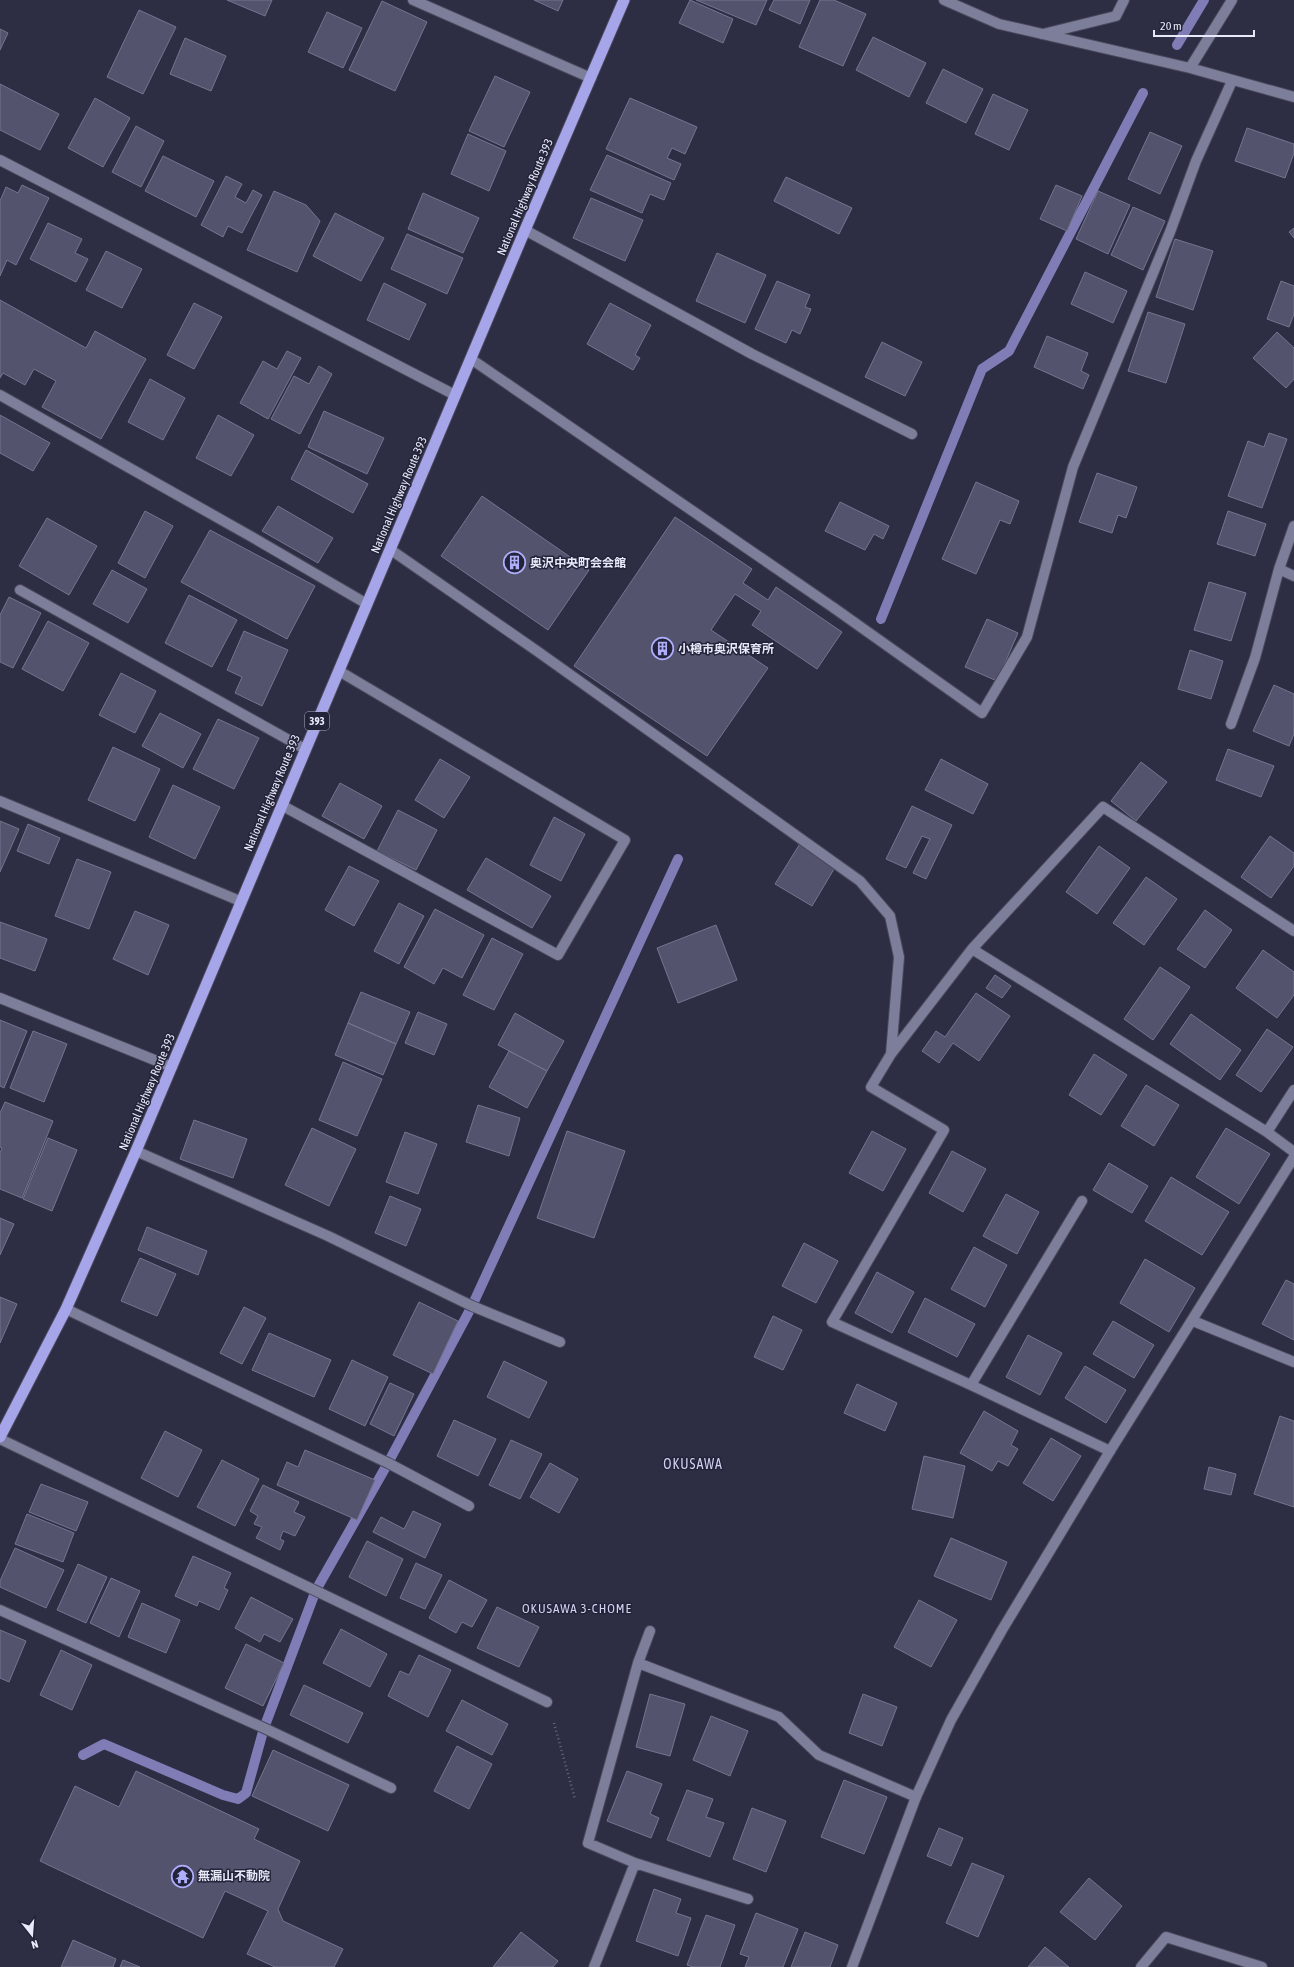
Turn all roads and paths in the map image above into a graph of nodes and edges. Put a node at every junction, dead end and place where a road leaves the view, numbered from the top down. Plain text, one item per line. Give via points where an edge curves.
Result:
1 (413, 0) edge
2 (624, 0) edge
3 (944, 0) edge
4 (1124, 0) edge
5 (1232, 0) edge
6 (1043, 34) junction
7 (1190, 68) junction
8 (591, 78) junction
9 (1232, 80) junction
10 (1294, 97) edge
11 (0, 160) edge
12 (525, 230) junction
13 (471, 359) junction
14 (0, 395) edge
15 (455, 395) junction
16 (912, 434) dead end
17 (1294, 526) edge
18 (391, 550) junction
19 (1279, 569) junction
20 (1294, 576) edge
21 (20, 590) dead end
22 (367, 604) junction
23 (339, 671) junction
24 (1231, 724) dead end
25 (305, 749) junction
26 (0, 801) edge
27 (283, 806) junction
28 (240, 901) junction
29 (1294, 931) edge
30 (972, 949) junction
31 (0, 998) edge
32 (891, 1054) junction
33 (172, 1067) junction
34 (1294, 1090) edge
35 (1268, 1132) junction
36 (136, 1151) junction
37 (1294, 1152) edge
38 (1294, 1157) edge
39 (1082, 1201) dead end
40 (66, 1309) junction
41 (1193, 1321) junction
42 (560, 1342) dead end
43 (1294, 1362) edge
44 (971, 1385) junction
45 (0, 1438) edge
46 (1110, 1451) junction
47 (469, 1506) dead end
48 (0, 1610) edge
49 (650, 1631) dead end
50 (638, 1663) junction
51 (547, 1702) joint
52 (391, 1788) dead end
53 (916, 1797) junction
54 (578, 1806) dead end
55 (635, 1863) junction
56 (748, 1899) dead end
57 (594, 1967) edge
58 (852, 1967) edge
59 (1141, 1967) edge
60 (1262, 1967) edge

1 - 8 street
2 - 8 highway, National Highway Route 393 / 393
3 - 6 street via 999,24
4 - 6 street via 1116,16
5 - 7 street
6 - 7 street
7 - 9 street
8 - 12 highway, National Highway Route 393 / 393
9 - 10 street
9 - 13 street via 1196,161 1170,232 1073,467 1027,637 982,713 834,608
11 - 15 street
12 - 13 highway, National Highway Route 393 / 393
12 - 16 street via 752,354
13 - 15 highway, National Highway Route 393 / 393
14 - 22 street
15 - 18 highway, National Highway Route 393 / 393
17 - 19 street
18 - 22 highway, National Highway Route 393 / 393
18 - 32 street via 860,881 890,916 899,957
19 - 20 street
19 - 24 street via 1255,658
21 - 25 street
22 - 23 highway, National Highway Route 393 / 393
23 - 25 highway, National Highway Route 393 / 393
23 - 27 street via 625,840 558,955
25 - 27 highway, National Highway Route 393 / 393
26 - 28 street
27 - 28 highway, National Highway Route 393 / 393
28 - 33 highway, National Highway Route 393 / 393
29 - 30 street via 1103,807
30 - 32 street
30 - 35 street
31 - 33 street
32 - 44 street via 870,1087 944,1130 832,1322
33 - 36 highway, National Highway Route 393 / 393
34 - 35 street
35 - 37 street
36 - 40 highway, National Highway Route 393 / 393
36 - 42 street via 328,1236 472,1306
38 - 41 street
39 - 44 street
40 - 45 highway, National Highway Route 393 / 393
40 - 47 street via 388,1463
41 - 43 street
41 - 46 street
44 - 46 street
45 - 51 street
46 - 53 street via 951,1720
48 - 52 street
49 - 50 street
50 - 53 street via 779,1716 819,1755
50 - 55 street via 588,1843
51 - 54 path
53 - 58 street
55 - 56 street
55 - 57 street
59 - 60 street via 1166,1937

